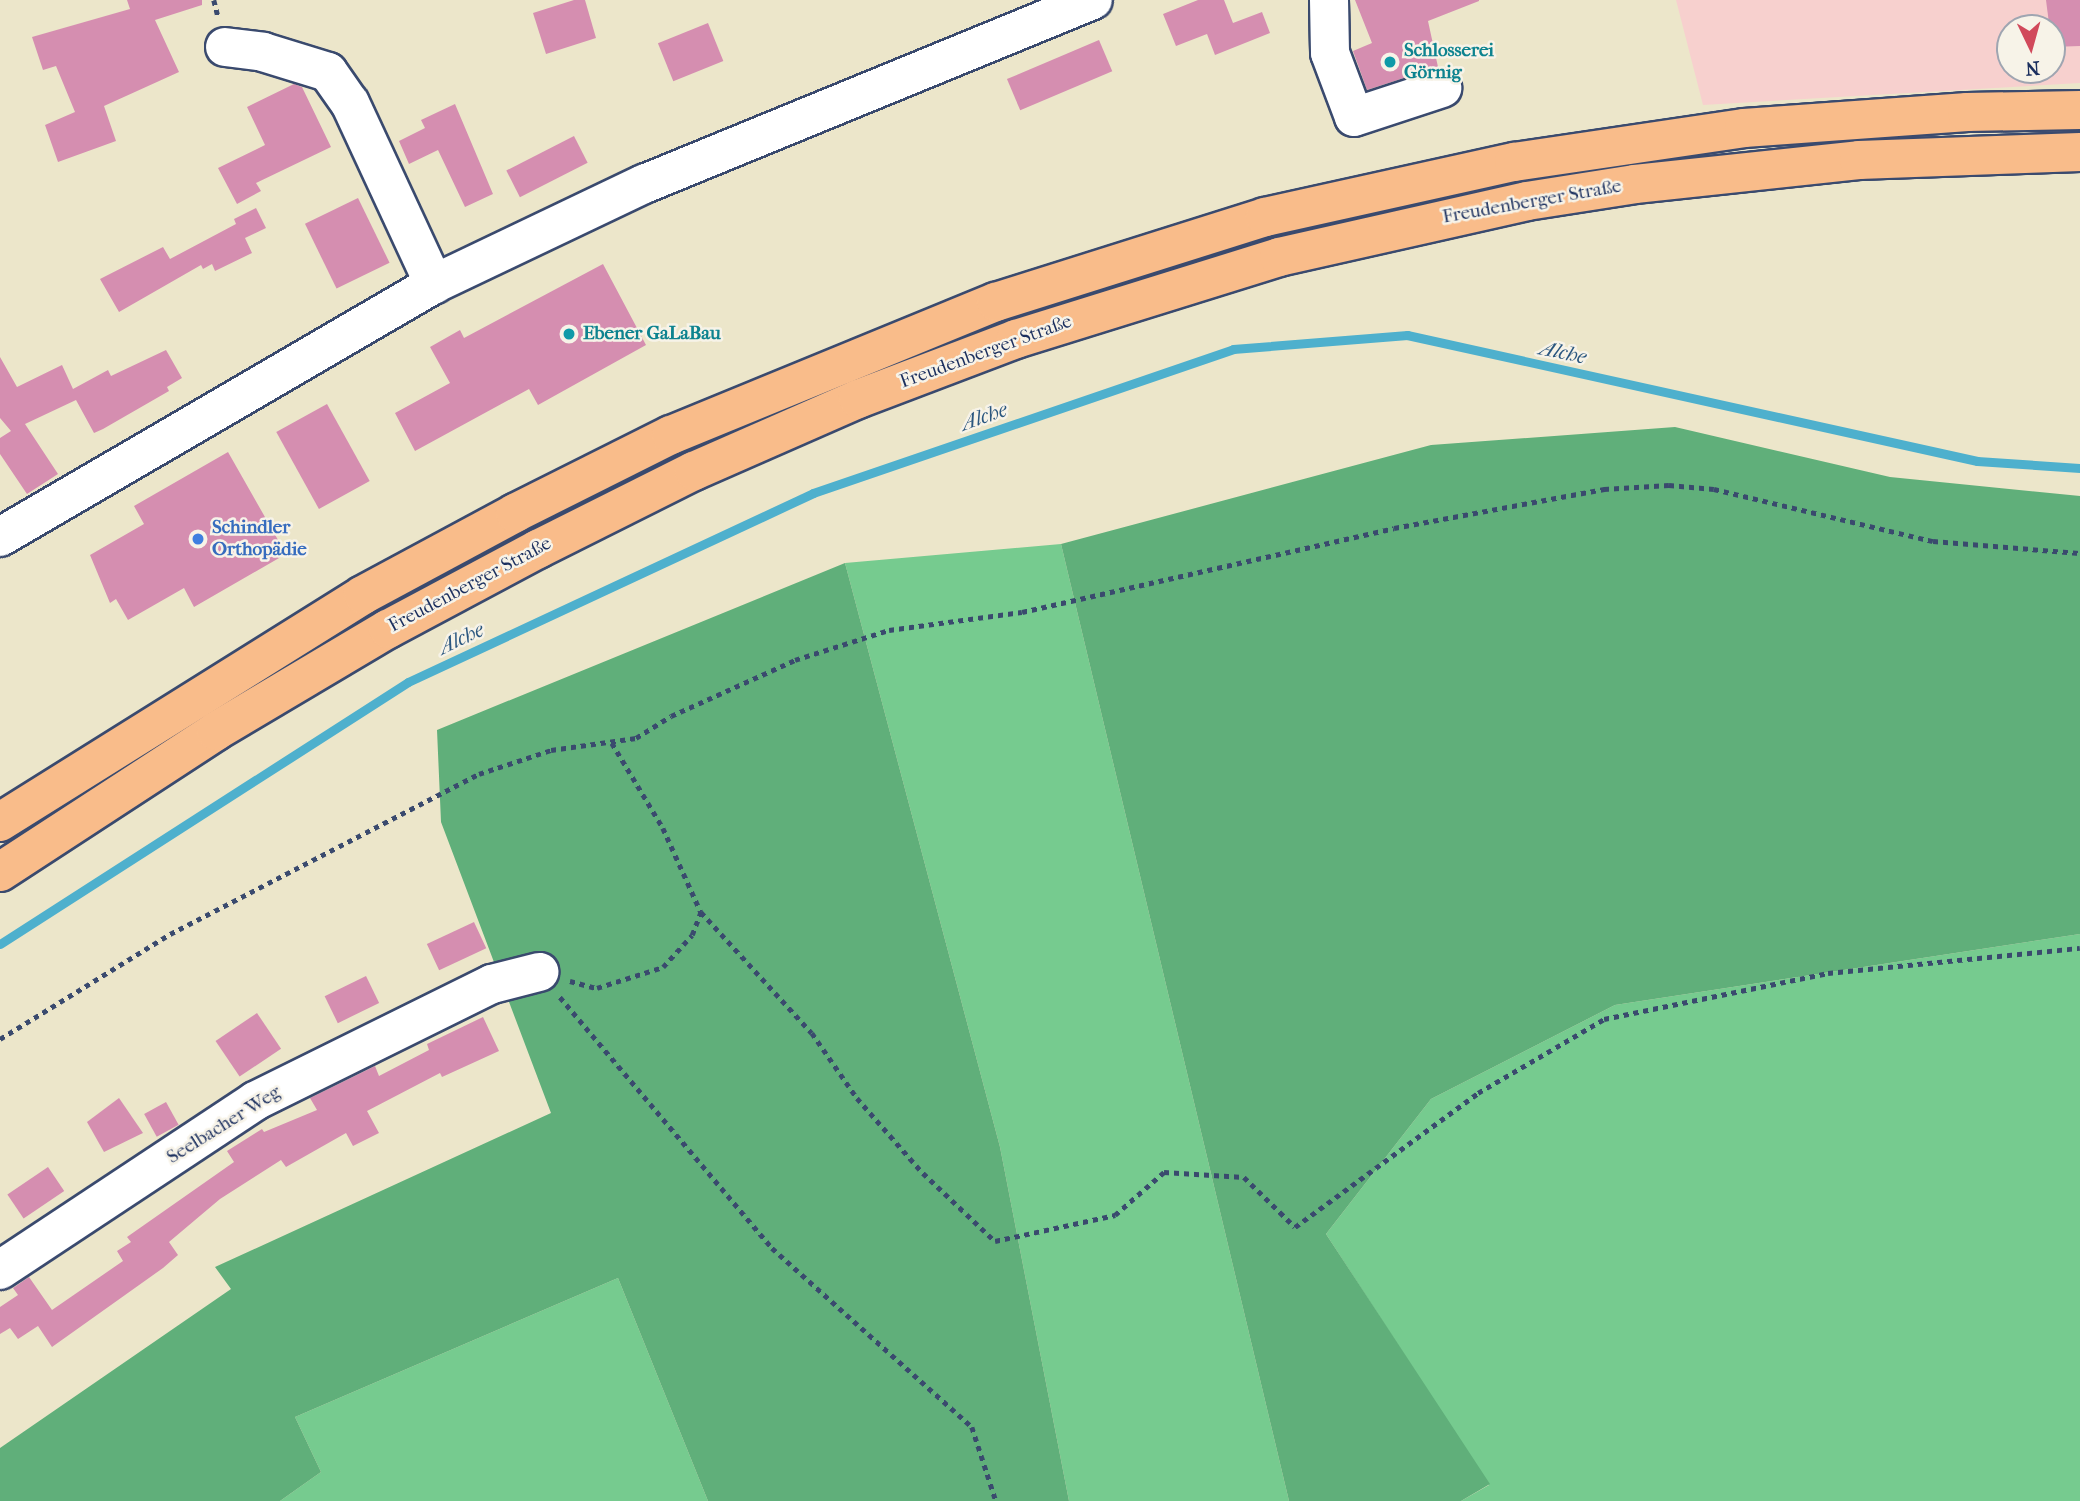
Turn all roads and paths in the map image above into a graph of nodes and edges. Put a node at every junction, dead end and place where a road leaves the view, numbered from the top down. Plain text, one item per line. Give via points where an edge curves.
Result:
1 (1093, 0) edge
2 (1329, 0) edge
3 (225, 47) dead end
4 (1442, 88) dead end
5 (2080, 110) edge
6 (2080, 152) edge
7 (434, 284) junction
8 (0, 537) edge
9 (2080, 553) edge
10 (612, 743) junction
11 (0, 822) edge
12 (0, 872) edge
13 (701, 912) junction
14 (2080, 948) edge
15 (539, 972) junction
16 (0, 1039) edge
17 (0, 1270) edge
18 (996, 1501) edge

1 - 7 street via 644,184
2 - 4 street via 1330,53 1354,117
3 - 7 street via 263,52 328,72 350,103
5 - 11 main road via 1851,119 1601,147 1404,184 1265,217 1032,289 841,362 671,435 515,513 363,595
6 - 12 main road, Freudenberger Straße via 1859,160 1635,184 1527,201 1279,257 1016,339 858,399 694,471 538,549 388,629 216,731
7 - 8 street
9 - 10 path via 1933,541 1714,489 1669,485 1604,489 1394,528 1023,612 890,630 795,660 671,716 636,738
10 - 13 path via 663,828
10 - 16 path via 551,750 479,775 170,933
13 - 14 path via 813,1033 857,1098 915,1164 995,1241 1115,1215 1164,1172 1244,1177 1295,1227 1478,1093 1604,1019 1828,973
13 - 15 path via 692,935 663,967 597,988
15 - 17 street, Seelbacher Weg via 492,984 255,1101
15 - 18 path via 772,1248 972,1427

